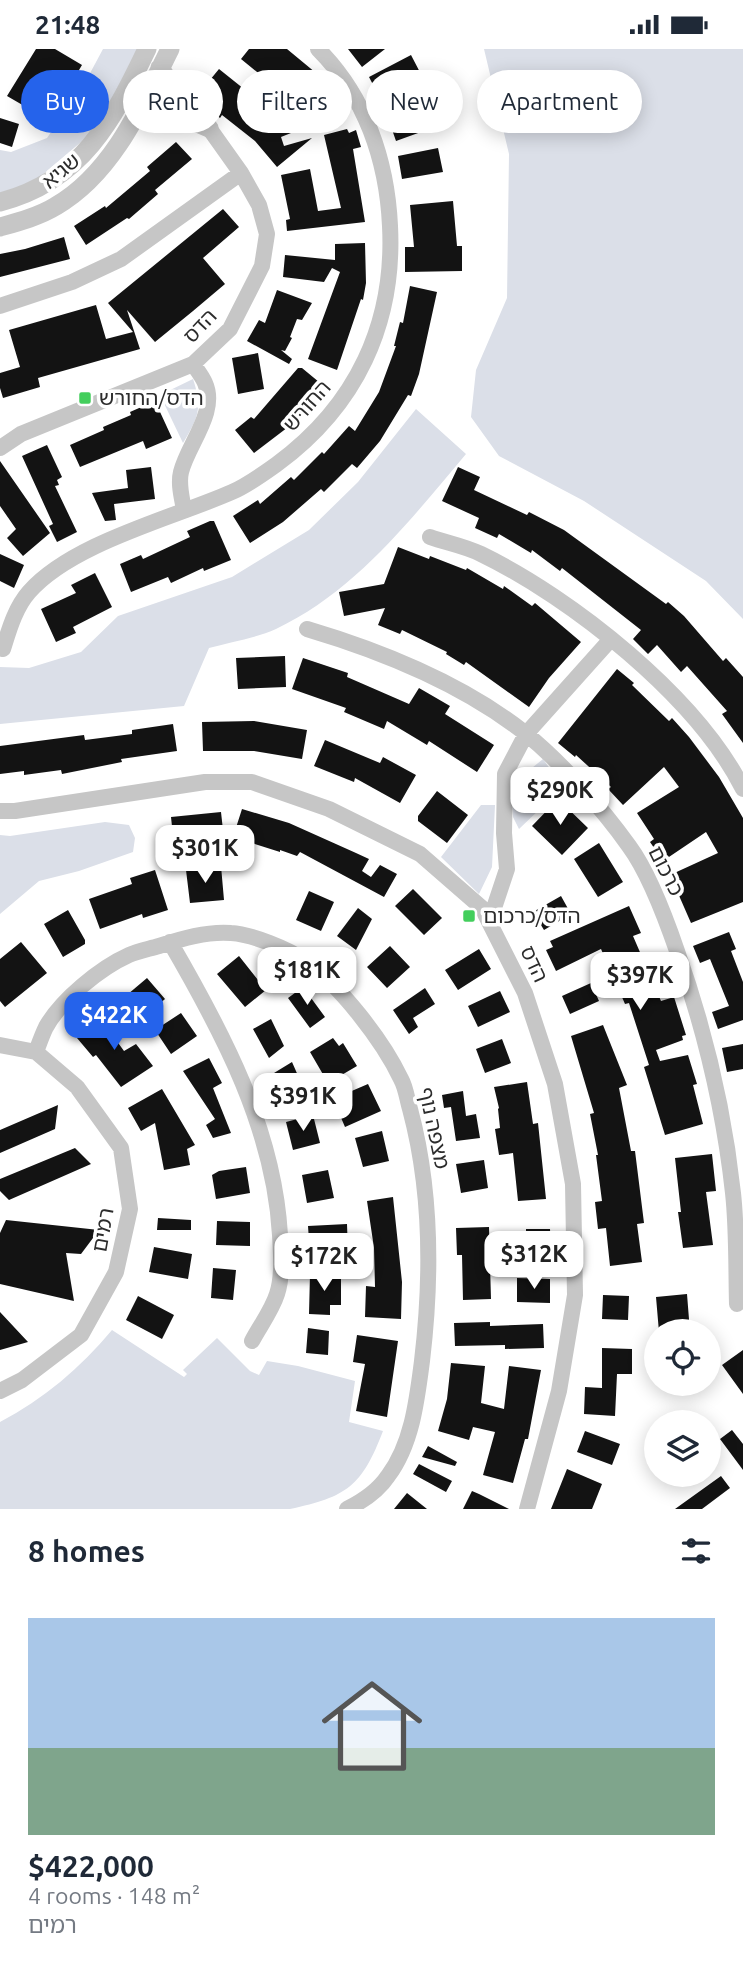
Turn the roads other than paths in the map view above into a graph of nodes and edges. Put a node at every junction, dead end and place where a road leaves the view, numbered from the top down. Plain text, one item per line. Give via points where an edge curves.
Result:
1 (147, 49) edge
2 (170, 49) edge
3 (318, 49) edge
4 (160, 68) edge
5 (137, 70) edge
6 (123, 95) edge
7 (125, 133) edge
8 (213, 133) edge
9 (241, 173) junction
10 (0, 202) edge
11 (0, 227) edge
12 (0, 306) edge
13 (193, 364) junction
14 (0, 448) edge
15 (184, 510) junction
16 (430, 537) dead end
17 (307, 629) dead end
18 (611, 639) junction
19 (3, 649) dead end
20 (526, 734) junction
21 (743, 789) edge
22 (0, 811) edge
23 (490, 920) junction
24 (170, 942) junction
25 (0, 1045) edge
26 (36, 1052) junction
27 (737, 1304) dead end
28 (252, 1341) dead end
29 (0, 1391) edge
30 (347, 1509) edge
31 (527, 1509) edge

1 - 5 street, שגיא
2 - 4 street, שגיא
3 - 15 street, החורש via 337,68 355,99 375,140 385,176 391,253 387,296 375,339 341,402 298,448 235,491
6 - 10 street, שגיא via 99,136 71,169 46,185
7 - 11 street, שגיא via 82,188 55,207
8 - 9 street, הדס
9 - 12 street via 121,259 72,282
9 - 13 street, הדס via 259,205 267,234 262,267 230,329
13 - 14 street, הדס via 21,434
13 - 15 street via 209,397 180,473
15 - 19 street, החורש via 105,543 50,573 28,593 12,619
16 - 18 street via 479,553 541,588
17 - 20 street, כרכום via 429,676 480,702
18 - 20 street
18 - 21 street via 696,719
20 - 23 street via 505,774 507,869
20 - 27 street, כרכום via 581,787 630,847 664,914 698,1012 721,1107 733,1195
22 - 23 street, הדס via 205,782 252,782 329,809 420,854
23 - 31 street, הדס via 525,993 555,1084 573,1184 575,1295 559,1391
24 - 26 street, מצפה נוף via 128,955 93,977 46,1027
24 - 28 street via 210,1011 258,1120 278,1205 278,1293
24 - 30 street, מצפה נוף via 232,933 304,960 366,1023 402,1080 418,1141 426,1200 429,1271 417,1405 388,1477 366,1499
25 - 26 street, רמים
26 - 29 street, רמים via 77,1087 121,1148 131,1209 116,1272 80,1335 22,1380

